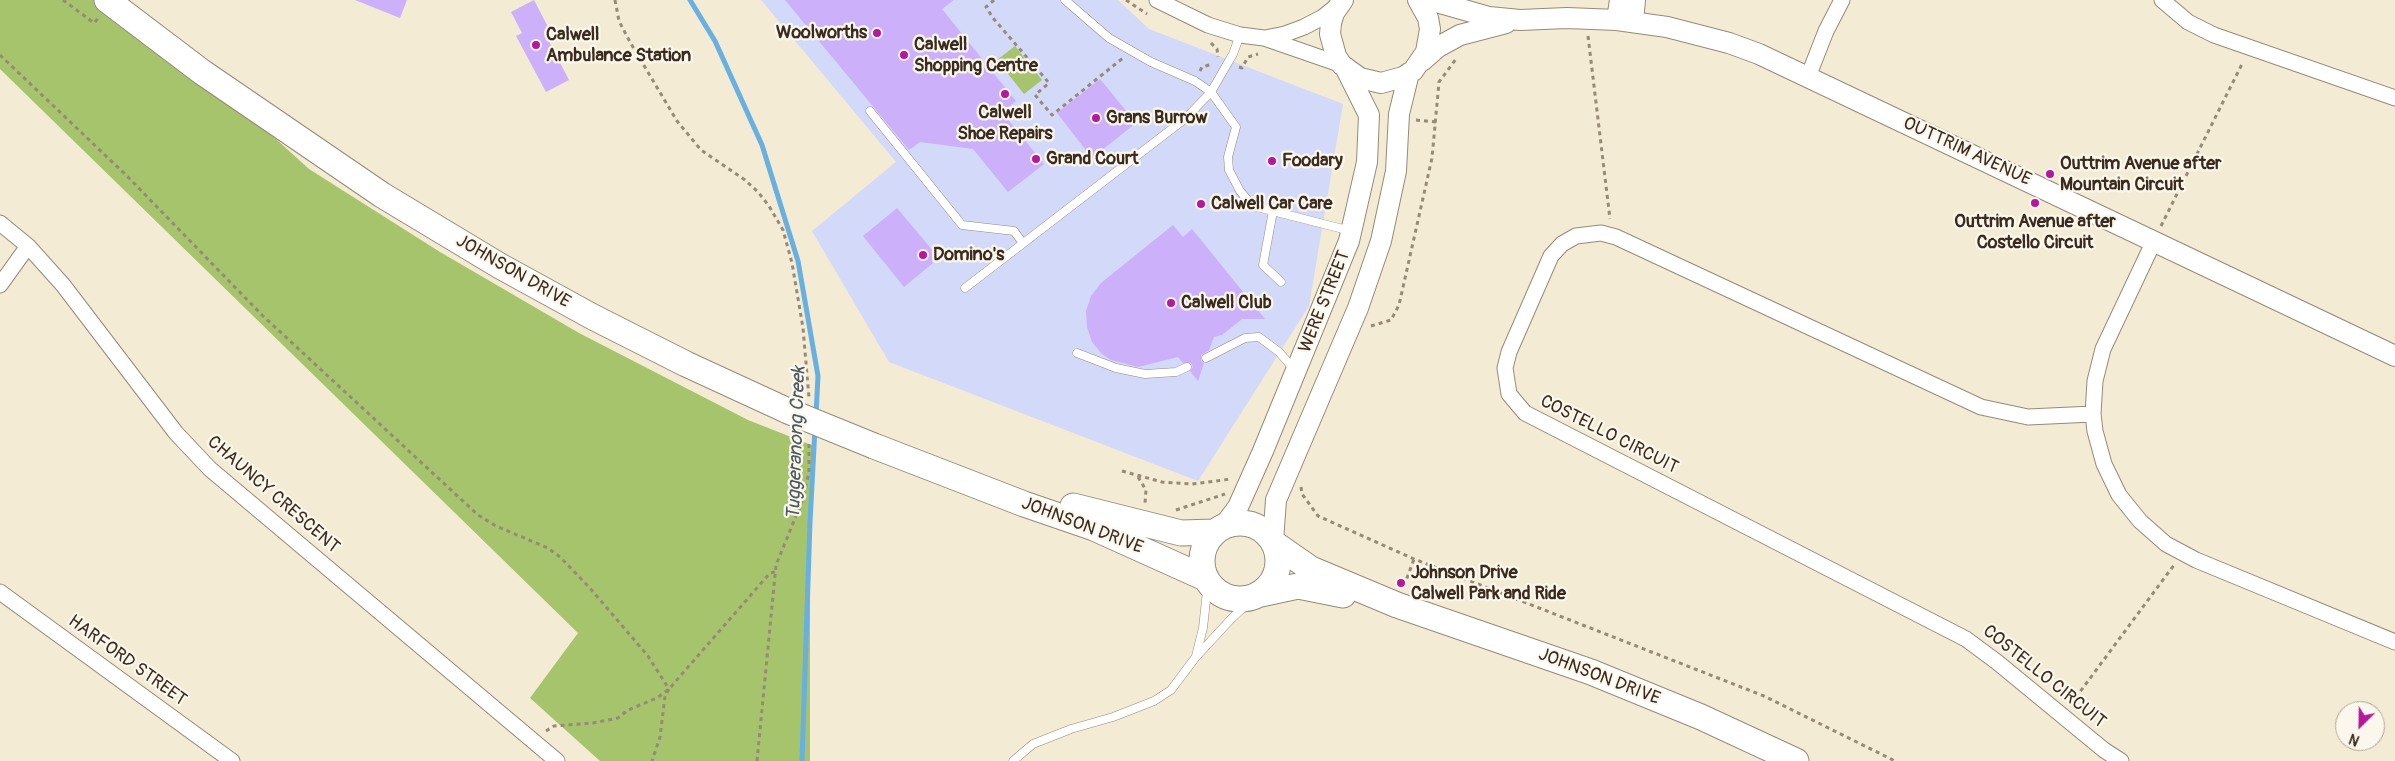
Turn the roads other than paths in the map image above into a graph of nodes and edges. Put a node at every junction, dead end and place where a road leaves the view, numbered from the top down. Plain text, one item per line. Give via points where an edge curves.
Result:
1 (107, 0) edge
2 (1065, 0) edge
3 (1157, 0) edge
4 (1418, 0) edge
5 (1429, 0) edge
6 (1620, 0) edge
7 (1635, 0) edge
8 (1842, 0) edge
9 (2162, 0) edge
10 (1342, 1) edge
11 (1520, 20) junction
12 (1625, 21) junction
13 (1240, 35) junction
14 (1264, 38) junction
15 (1343, 66) junction
16 (1415, 68) junction
17 (1808, 77) junction
18 (1211, 92) junction
19 (2395, 98) edge
20 (870, 111) dead end
21 (1273, 211) junction
22 (0, 223) edge
23 (1352, 232) junction
24 (2154, 241) junction
25 (1022, 242) junction
26 (28, 246) junction
27 (1281, 282) dead end
28 (0, 285) edge
29 (965, 288) dead end
30 (1077, 353) dead end
31 (2395, 356) edge
32 (1206, 358) dead end
33 (1187, 367) dead end
34 (1296, 371) junction
35 (2094, 414) junction
36 (957, 477) junction
37 (1219, 529) junction
38 (1274, 543) junction
39 (1207, 580) junction
40 (0, 592) edge
41 (1258, 595) junction
42 (1400, 596) junction
43 (2395, 642) edge
44 (1195, 658) junction
45 (232, 761) edge
46 (556, 761) edge
47 (1013, 761) edge
48 (1796, 761) edge
49 (2121, 761) edge

1 - 36 main road, JOHNSON DRIVE, bridge via 312,149 500,266 686,364 799,406 874,446
2 - 18 lane via 1110,38
3 - 13 street via 1181,13
4 - 16 street, WERE STREET via 1430,29 1428,46
5 - 11 street, OUTTRIM AVENUE via 1489,17
6 - 12 street
7 - 12 street
8 - 17 street
9 - 19 street via 2188,22 2214,35
10 - 14 street via 1304,27
10 - 15 street, WERE STREET via 1330,34 1336,56
11 - 12 street, OUTTRIM AVENUE
11 - 16 street, OUTTRIM AVENUE via 1460,35 1438,47
12 - 17 street, OUTTRIM AVENUE via 1667,27 1729,44
13 - 14 street
13 - 18 lane via 1229,63
14 - 15 street
15 - 16 street via 1370,82 1392,81
15 - 23 street, WERE STREET via 1369,116 1367,162
16 - 38 street, WERE STREET via 1399,114 1396,171 1381,241 1358,308 1276,500
17 - 24 street, OUTTRIM AVENUE
18 - 21 lane via 1236,127 1228,157 1229,170 1245,198 1257,207
18 - 25 lane via 1186,118
20 - 25 lane via 962,225 1014,231
21 - 23 lane
21 - 27 lane via 1263,266
22 - 26 street, CHAUNCY CRESCENT
23 - 34 street, WERE STREET
24 - 31 street, OUTTRIM AVENUE
24 - 35 street via 2103,349 2095,381
25 - 29 lane
26 - 28 street
26 - 46 street, CHAUNCY CRESCENT via 63,286 176,433 210,469
30 - 33 lane via 1116,368 1145,374 1176,372
32 - 34 lane via 1245,338 1259,337
34 - 37 street, WERE STREET via 1238,507
35 - 43 street via 2104,464 2119,495 2140,522 2166,544 2196,560
35 - 49 street, COSTELLO CIRCUIT via 2028,416 1981,407 1609,235 1584,233 1562,244 1551,256 1504,368 1506,386 1525,413 1966,639
36 - 37 main road, JOHNSON DRIVE via 1181,533
36 - 39 main road, JOHNSON DRIVE via 1094,528
37 - 38 main road via 1244,523 1255,525
37 - 39 main road via 1204,548 1202,558
38 - 41 main road via 1278,568 1270,586
38 - 42 main road, JOHNSON DRIVE via 1311,569
39 - 41 main road via 1226,597 1244,600
39 - 44 lane via 1203,628
40 - 45 street, HARFORD STREET
41 - 42 main road, JOHNSON DRIVE via 1298,586
41 - 44 lane
42 - 48 main road, JOHNSON DRIVE via 1701,717
44 - 47 lane via 1181,680 1154,701 1033,744

